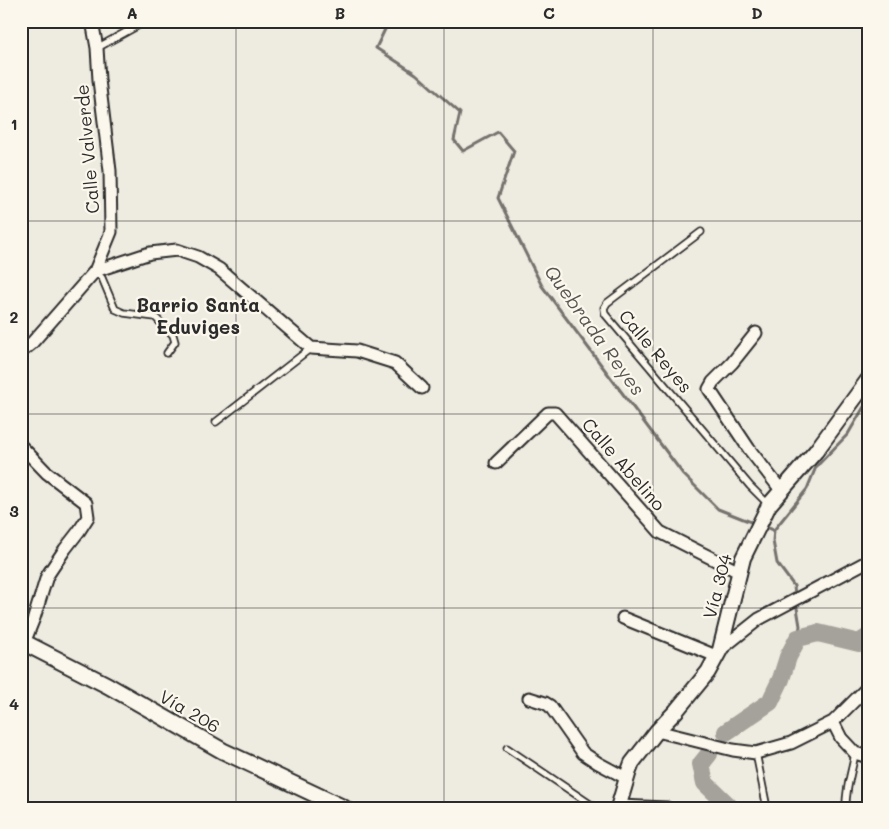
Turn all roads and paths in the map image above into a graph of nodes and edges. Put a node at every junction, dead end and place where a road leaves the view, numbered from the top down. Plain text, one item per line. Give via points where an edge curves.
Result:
1 (92, 21) edge
2 (146, 21) edge
3 (97, 48) junction
4 (701, 232) dead end
5 (96, 271) junction
6 (756, 333) dead end
7 (311, 348) junction
8 (21, 352) edge
9 (167, 353) dead end
10 (868, 380) edge
11 (422, 388) dead end
12 (216, 422) dead end
13 (21, 446) edge
14 (496, 463) dead end
15 (781, 490) junction
16 (769, 505) junction
17 (868, 562) edge
18 (739, 572) junction
19 (623, 618) dead end
20 (23, 642) edge
21 (718, 653) junction
22 (868, 687) edge
23 (529, 698) dead end
24 (833, 722) junction
25 (657, 731) junction
26 (507, 748) dead end
27 (756, 753) junction
28 (855, 753) junction
29 (868, 757) edge
30 (626, 778) junction
31 (618, 807) edge
32 (344, 808) edge
33 (596, 808) edge
34 (667, 808) edge
35 (767, 808) edge
36 (846, 808) edge

1 - 3 street, Calle Valverde
2 - 3 lane
3 - 5 street, Calle Valverde via 110,170 111,232
4 - 16 lane, Calle Reyes via 607,303 605,314
5 - 7 street via 150,253 177,250 198,257 219,269
5 - 8 street, Calle Valverde
5 - 9 lane via 115,309 155,318 173,335 176,342
6 - 15 street via 709,389
7 - 11 street via 357,351 395,364
7 - 12 lane
10 - 15 street, Vía 304 via 816,451
13 - 20 street via 47,473 86,503 88,517 47,576
14 - 18 street, Calle Abelino via 548,413 555,413 660,532
15 - 16 street, Vía 304
16 - 18 street, Vía 304
17 - 21 street via 759,619
18 - 21 street, Vía 304
19 - 21 street
20 - 32 main road, Vía 206 via 223,751
21 - 25 street, Vía 304 via 708,672
22 - 24 street
23 - 30 street via 550,706 583,753
24 - 27 street via 790,744
24 - 28 street via 841,738
25 - 27 street
25 - 30 street, Vía 304 via 632,763
26 - 33 lane
27 - 35 lane
28 - 29 street
28 - 36 lane via 846,792
30 - 31 street, Vía 304
31 - 34 street

